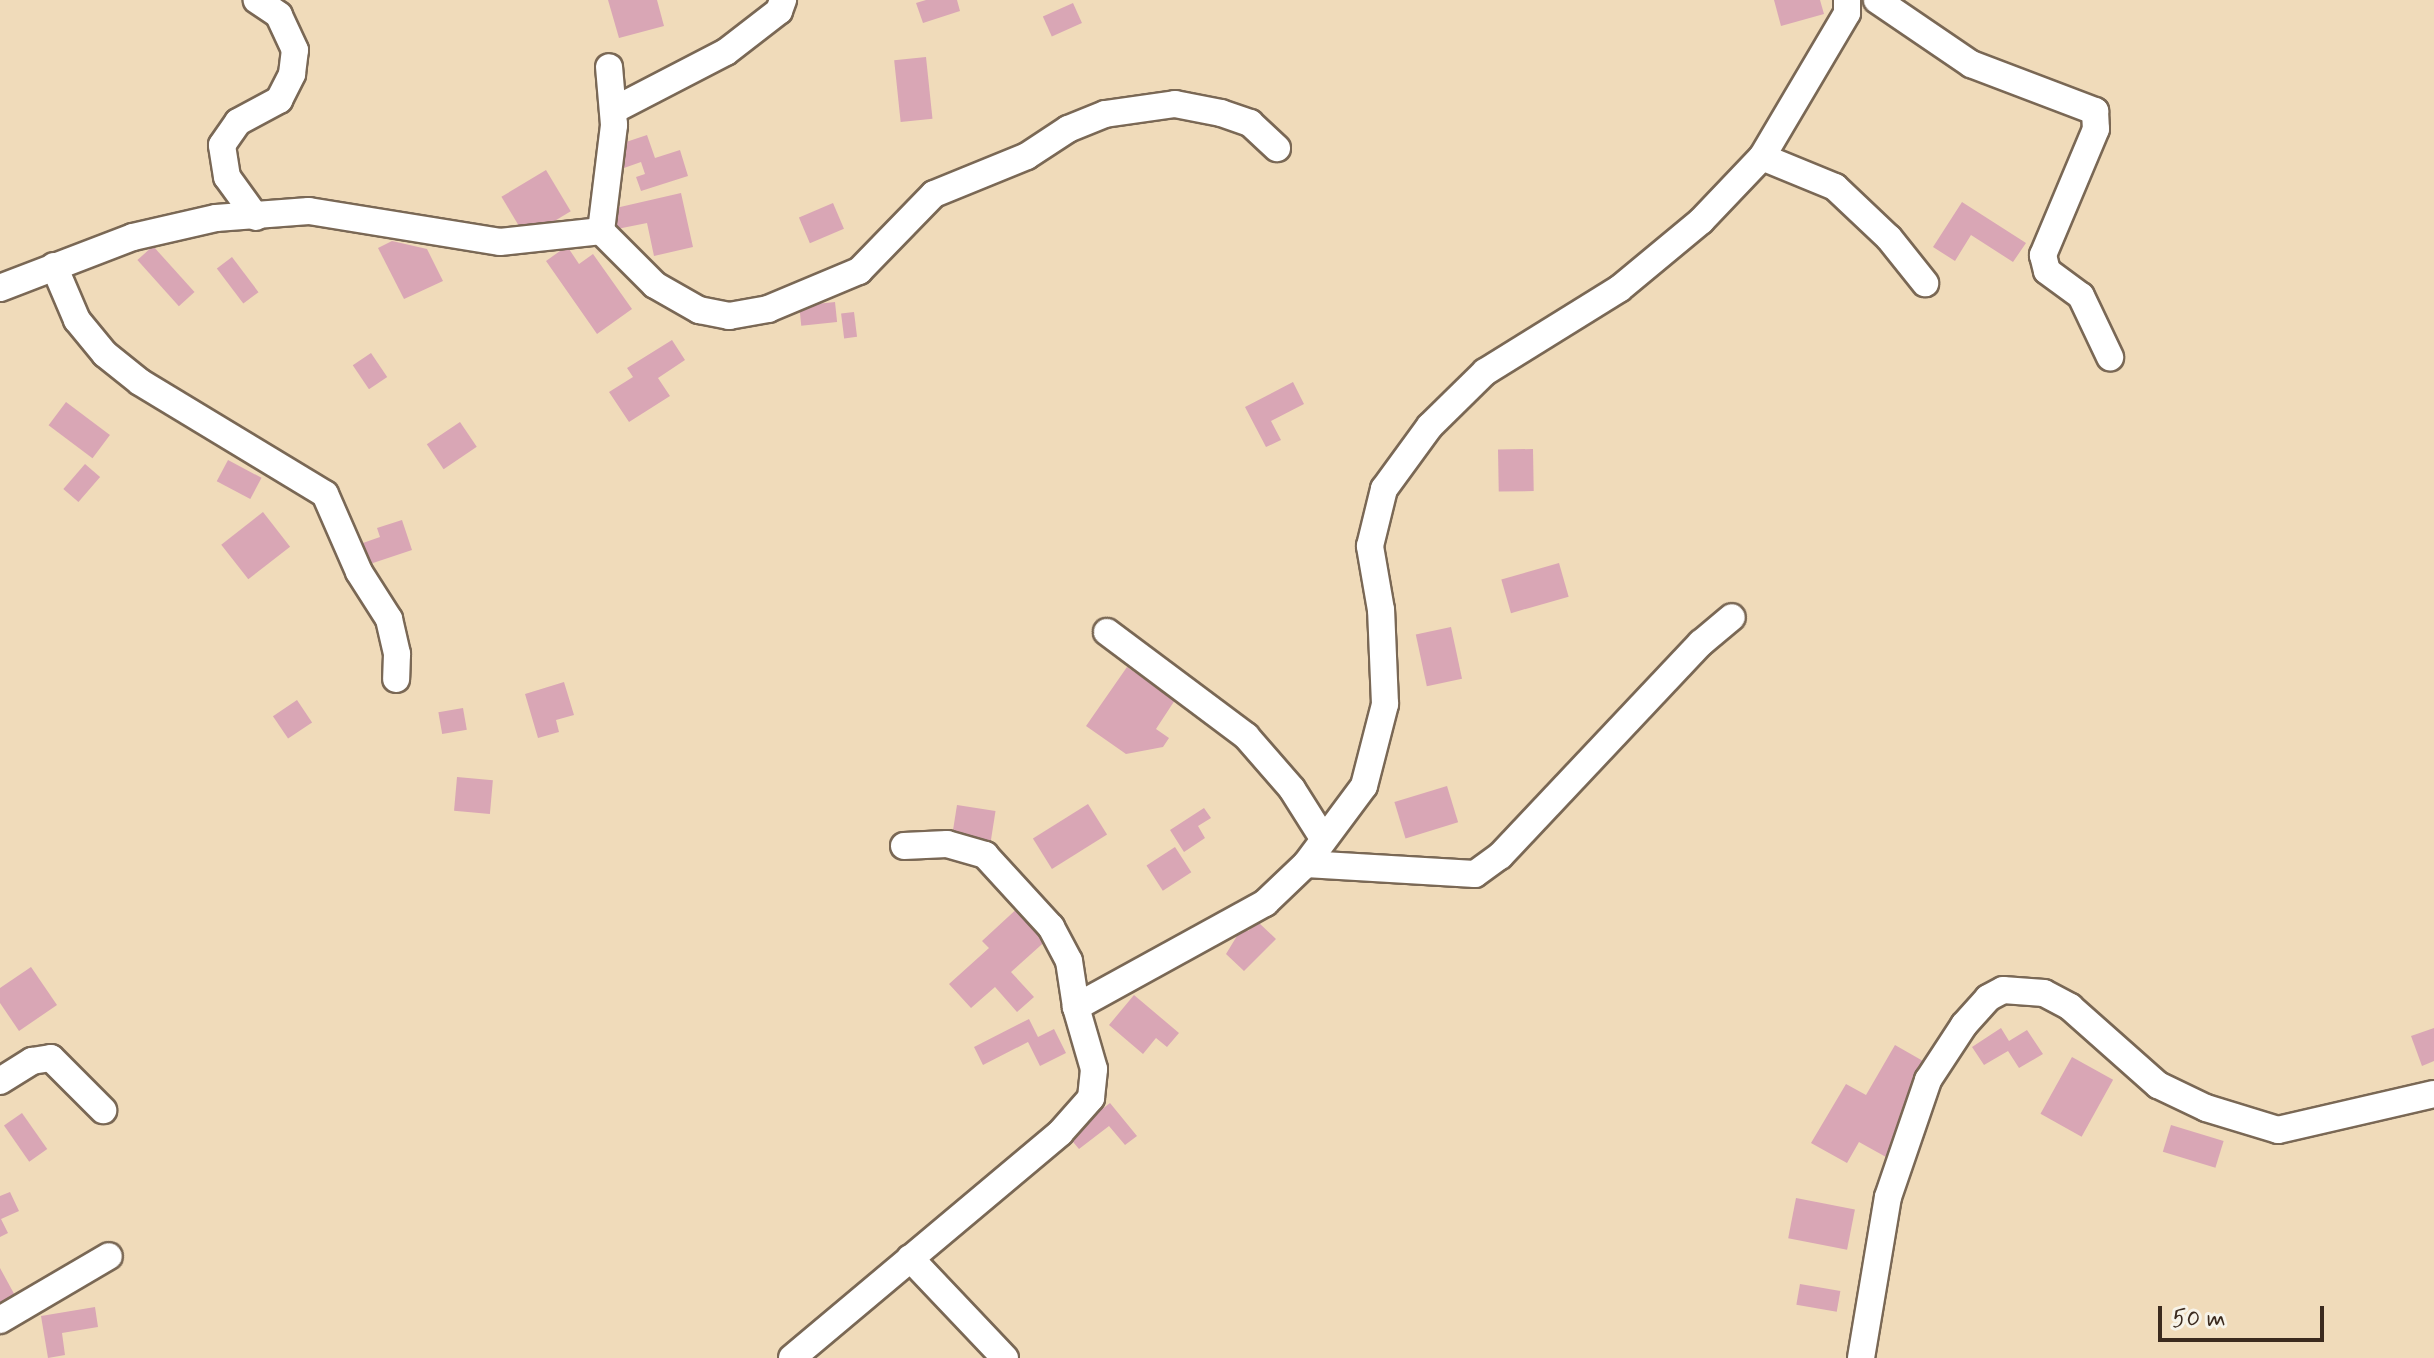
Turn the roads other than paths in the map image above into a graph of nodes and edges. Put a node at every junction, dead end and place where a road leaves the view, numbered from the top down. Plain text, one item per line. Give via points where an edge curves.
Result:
1 (257, 0) edge
2 (783, 0) edge
3 (1847, 0) edge
4 (1877, 0) edge
5 (609, 67) dead end
6 (614, 110) junction
7 (1277, 148) dead end
8 (1762, 157) junction
9 (256, 217) junction
10 (601, 231) junction
11 (54, 266) junction
12 (1925, 283) dead end
13 (0, 288) edge
14 (2110, 357) dead end
15 (1732, 617) dead end
16 (1107, 632) dead end
17 (396, 679) dead end
18 (1323, 838) junction
19 (904, 846) dead end
20 (1306, 864) junction
21 (1076, 1007) junction
22 (0, 1081) edge
23 (2434, 1094) edge
24 (103, 1110) dead end
25 (109, 1256) dead end
26 (910, 1258) junction
27 (0, 1320) edge
28 (792, 1358) edge
29 (1005, 1358) edge
30 (1861, 1358) edge

1 - 9 street via 279,15 295,50 292,74 279,100 238,122 222,145 227,177
2 - 6 street via 779,11 726,52
3 - 8 street via 1847,13
4 - 14 street via 1971,64 2095,111 2096,129 2043,255 2047,271 2081,296
5 - 6 street
6 - 10 street
7 - 10 street via 1250,123 1221,113 1175,104 1105,114 1068,129 1027,156 934,194 859,271 768,309 729,316 699,310 655,285
8 - 12 street via 1835,187 1889,238
8 - 18 street via 1701,221 1619,289 1485,372 1430,426 1384,489 1370,546 1381,610 1385,704 1364,786
9 - 10 street via 309,211 500,242
9 - 11 street via 216,218 133,237
11 - 13 street
11 - 17 street via 77,320 105,354 140,382 325,494 359,572 389,619
15 - 20 street via 1701,643 1500,856 1475,874
16 - 18 street via 1246,736 1292,789
18 - 20 street
19 - 21 street via 947,844 985,855 1051,927 1069,961
20 - 21 street via 1265,903
21 - 26 street via 1094,1069 1091,1098 1060,1133
22 - 24 street via 32,1061 51,1058
23 - 30 street via 2278,1130 2206,1108 2158,1085 2070,1007 2044,993 2003,990 1988,998 1964,1025 1928,1080 1888,1197
25 - 27 street
26 - 28 street
26 - 29 street

